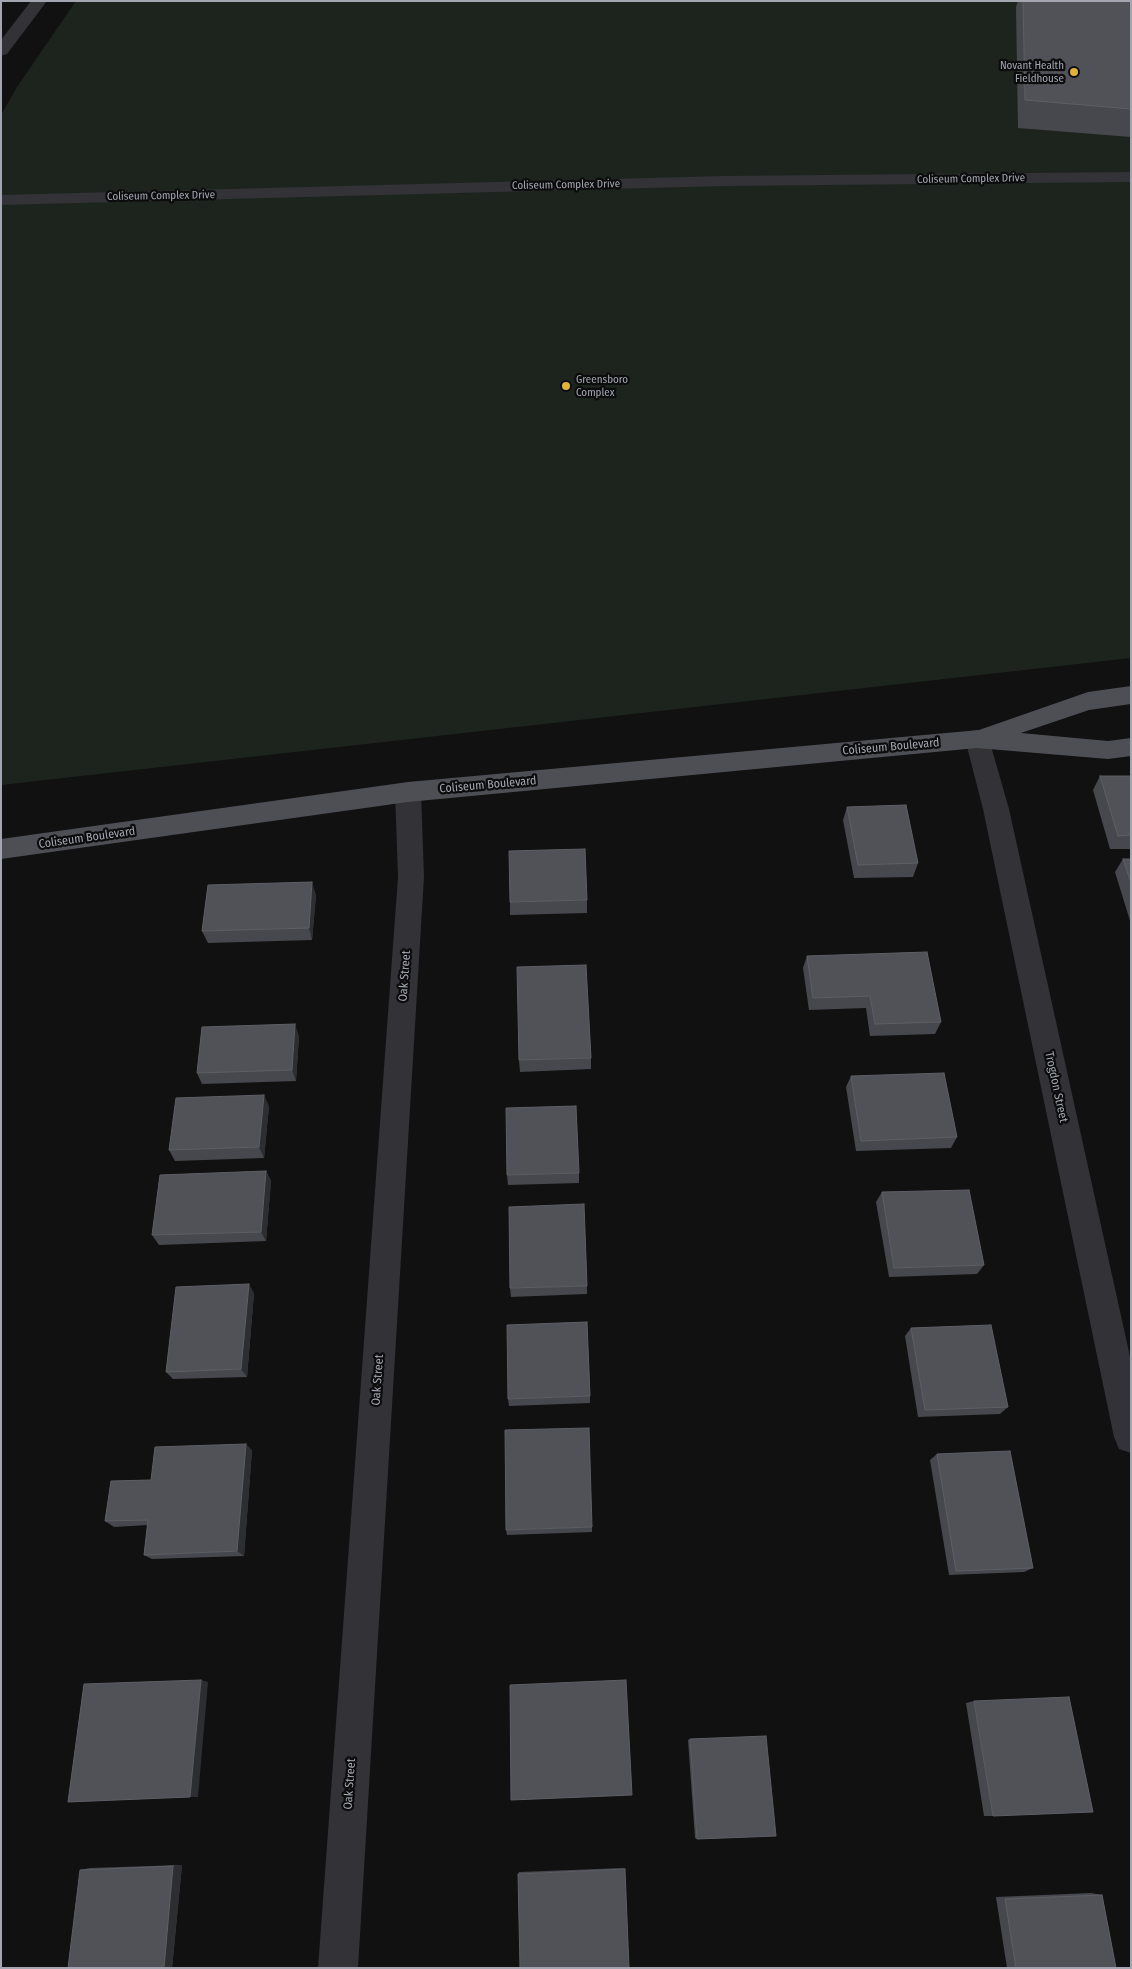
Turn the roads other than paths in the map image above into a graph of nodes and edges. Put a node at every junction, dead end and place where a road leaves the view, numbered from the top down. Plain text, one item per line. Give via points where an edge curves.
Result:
1 (39, 1) edge
2 (1, 51) edge
3 (1131, 177) edge
4 (1, 200) edge
5 (1131, 695) edge
6 (977, 739) junction
7 (1131, 747) edge
8 (408, 792) junction
9 (1, 850) edge
10 (1131, 1437) edge
11 (338, 1968) edge

1 - 2 street
3 - 4 street, Coliseum Complex Drive via 724,181
5 - 6 main road, Coliseum Boulevard via 1088,701
6 - 7 main road, Coliseum Boulevard via 1108,750
6 - 8 main road, Coliseum Boulevard
6 - 10 street, Trogdon Street via 996,809
8 - 9 main road, Coliseum Boulevard
8 - 11 street, Oak Street via 411,877

